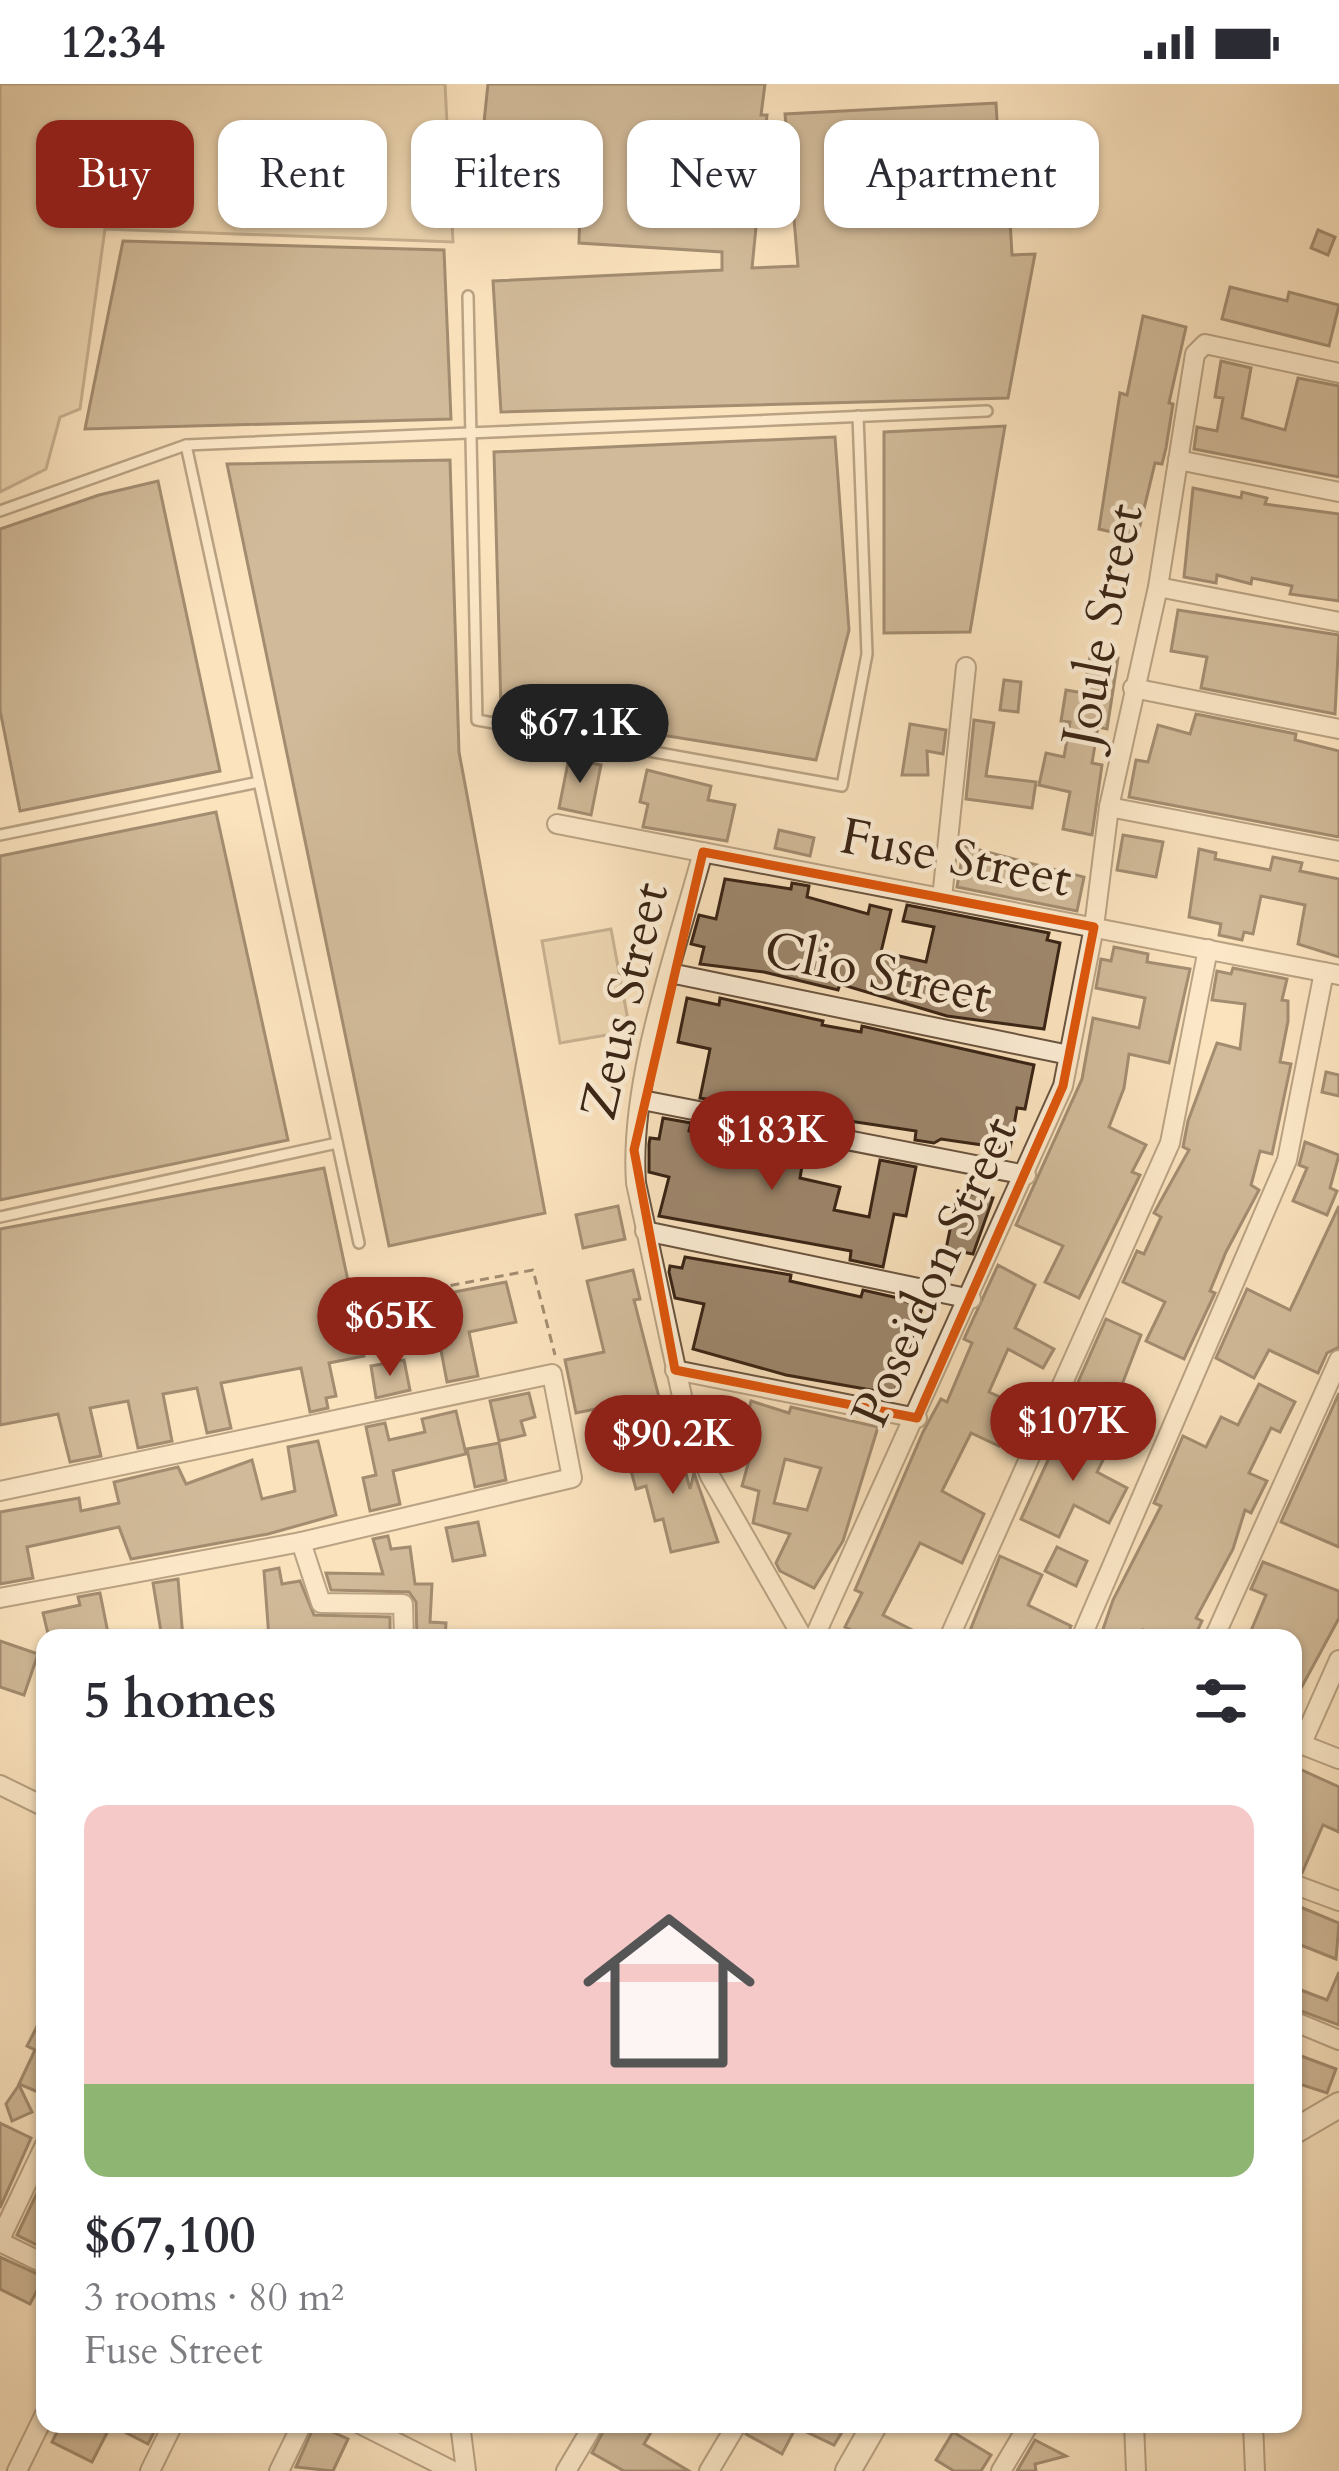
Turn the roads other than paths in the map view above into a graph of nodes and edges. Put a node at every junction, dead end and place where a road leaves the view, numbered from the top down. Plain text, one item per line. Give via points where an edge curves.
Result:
1 (468, 296) dead end
2 (1339, 373) edge
3 (987, 411) dead end
4 (858, 416) junction
5 (471, 432) junction
6 (186, 445) junction
7 (1178, 460) junction
8 (1339, 492) edge
9 (0, 511) edge
10 (1158, 587) junction
11 (1339, 622) edge
12 (966, 667) dead end
13 (1133, 688) junction
14 (1339, 729) edge
15 (259, 782) junction
16 (1109, 807) junction
17 (557, 824) dead end
18 (0, 835) edge
19 (1339, 851) edge
20 (703, 852) junction
21 (942, 898) junction
22 (1094, 927) junction
23 (1208, 950) junction
24 (670, 973) junction
25 (1332, 973) edge
26 (1070, 1055) junction
27 (641, 1100) junction
28 (337, 1143) junction
29 (1026, 1174) junction
30 (0, 1216) edge
31 (645, 1231) junction
32 (358, 1243) dead end
33 (971, 1299) junction
34 (1339, 1360) edge
35 (675, 1370) junction
36 (917, 1418) junction
37 (0, 1491) edge
38 (301, 1543) junction
39 (0, 1598) edge
40 (404, 1629) edge
41 (798, 1629) edge
42 (818, 1629) edge
43 (953, 1629) edge
44 (1085, 1629) edge
45 (1218, 1629) edge
46 (1339, 1660) edge
47 (1302, 1733) edge
48 (1302, 1745) edge
49 (1339, 1759) edge
50 (0, 1785) edge
51 (36, 1803) edge
52 (1302, 1887) edge
53 (1339, 1901) edge
54 (1302, 2025) edge
55 (1339, 2039) edge
56 (1339, 2105) edge
57 (1302, 2127) edge
58 (36, 2164) edge
59 (0, 2240) edge
60 (36, 2259) edge
61 (36, 2432) edge
62 (169, 2433) edge
63 (297, 2433) edge
64 (378, 2433) edge
65 (461, 2433) edge
66 (589, 2433) edge
67 (732, 2433) edge
68 (870, 2433) edge
69 (1024, 2433) edge
70 (1134, 2433) edge
71 (1253, 2433) edge
72 (17, 2471) edge
73 (150, 2471) edge
74 (278, 2471) edge
75 (453, 2471) edge
76 (466, 2471) edge
77 (566, 2471) edge
78 (710, 2471) edge
79 (848, 2471) edge
80 (1001, 2471) edge
81 (1136, 2471) edge
82 (1255, 2471) edge

1 - 5 lane
2 - 7 street, Joule Street via 1205,344 1195,354
3 - 4 lane
4 - 5 lane
4 - 5 lane via 867,653 842,786 477,721
5 - 6 lane
6 - 9 lane
6 - 15 lane
7 - 8 street
7 - 10 street, Joule Street
10 - 11 street
10 - 13 street, Joule Street
12 - 21 street
13 - 14 street
13 - 16 street, Joule Street
15 - 18 lane
15 - 28 lane
16 - 19 street
16 - 22 street, Joule Street
17 - 20 street, Fuse Street
20 - 21 street, Fuse Street
20 - 24 street, Zeus Street
21 - 22 street, Fuse Street
22 - 23 street, Fuse Street
22 - 26 street, Poseidon Street
23 - 25 street, Fuse Street
23 - 43 street via 1170,1144
24 - 26 street, Clio Street
24 - 27 street, Zeus Street
25 - 44 street via 1287,1160
26 - 29 street, Poseidon Street
27 - 29 street
27 - 31 street, Zeus Street via 634,1150
28 - 30 lane
28 - 32 lane
29 - 33 street, Poseidon Street
31 - 33 street
31 - 35 street, Zeus Street
33 - 36 street, Poseidon Street
34 - 45 street
35 - 36 street
35 - 41 street, Zeus Street via 710,1476
36 - 42 street, Poseidon Street
37 - 38 street via 552,1374 572,1478
38 - 39 street
38 - 40 street via 321,1604 403,1604
46 - 47 street
48 - 49 street
50 - 51 street
52 - 53 street
54 - 55 street
56 - 57 street
58 - 59 street
59 - 60 street
61 - 72 street
62 - 73 street
63 - 74 street
64 - 75 street
65 - 76 street
66 - 77 street
67 - 78 street
68 - 79 street
69 - 80 street
70 - 81 street
71 - 82 street

